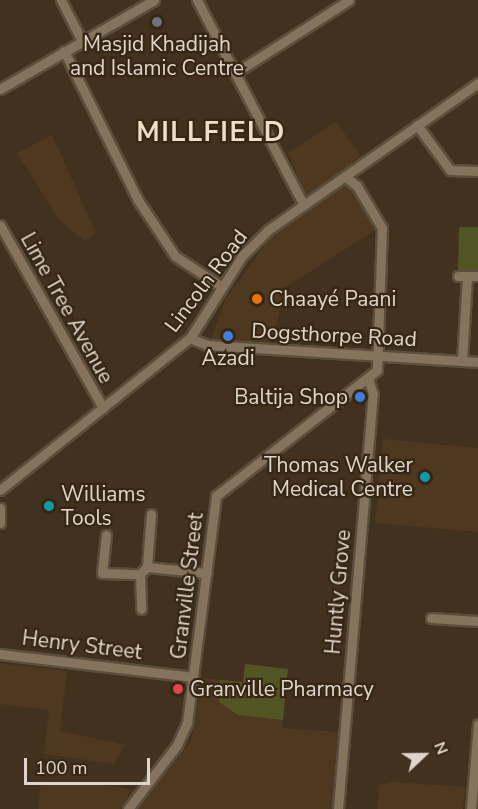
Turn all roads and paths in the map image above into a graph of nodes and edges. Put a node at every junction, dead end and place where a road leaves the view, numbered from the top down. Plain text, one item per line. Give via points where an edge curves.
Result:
1 (61, 0) edge
2 (154, 0) edge
3 (197, 0) edge
4 (348, 0) edge
5 (82, 41) junction
6 (64, 51) junction
7 (235, 74) junction
8 (478, 83) edge
9 (0, 89) edge
10 (417, 125) junction
11 (478, 171) edge
12 (344, 176) junction
13 (303, 204) junction
14 (0, 225) edge
15 (478, 276) edge
16 (222, 287) junction
17 (190, 338) junction
18 (378, 356) junction
19 (462, 361) junction
20 (478, 362) edge
21 (368, 378) junction
22 (103, 408) junction
23 (0, 490) edge
24 (0, 508) edge
25 (151, 514) dead end
26 (0, 523) edge
27 (106, 535) dead end
28 (147, 567) junction
29 (207, 573) junction
30 (140, 574) junction
31 (141, 609) dead end
32 (432, 618) dead end
33 (478, 621) edge
34 (0, 654) edge
35 (194, 678) junction
36 (478, 724) edge
37 (128, 809) edge
38 (338, 809) edge
39 (471, 809) edge

1 - 5 street
2 - 5 street
3 - 7 street
4 - 7 street
5 - 6 street
6 - 9 street
6 - 16 street via 150,219 175,256
7 - 13 street
8 - 10 street, Lincoln Road
10 - 11 street via 450,170
10 - 12 street, Lincoln Road
12 - 13 street, Lincoln Road
12 - 18 street via 357,186 382,228
13 - 16 street, Lincoln Road via 242,256
14 - 22 street, Lime Tree Avenue
15 - 19 street via 462,276
16 - 17 street, Lincoln Road
17 - 18 street, Dogsthorpe Road via 207,345
17 - 22 street, Lincoln Road
18 - 19 street, Dogsthorpe Road
18 - 21 street, Granville Street via 377,370
19 - 20 street, Dogsthorpe Road
21 - 29 street, Granville Street via 216,496
21 - 38 street, Huntly Grove via 373,394
22 - 23 street, Lincoln Road
24 - 26 street
25 - 28 street
27 - 30 street via 102,573
28 - 29 street
28 - 30 street
29 - 35 street, Granville Street
30 - 31 street
32 - 33 street
34 - 35 street, Henry Street
35 - 37 street, Granville Street via 181,738
36 - 39 street

